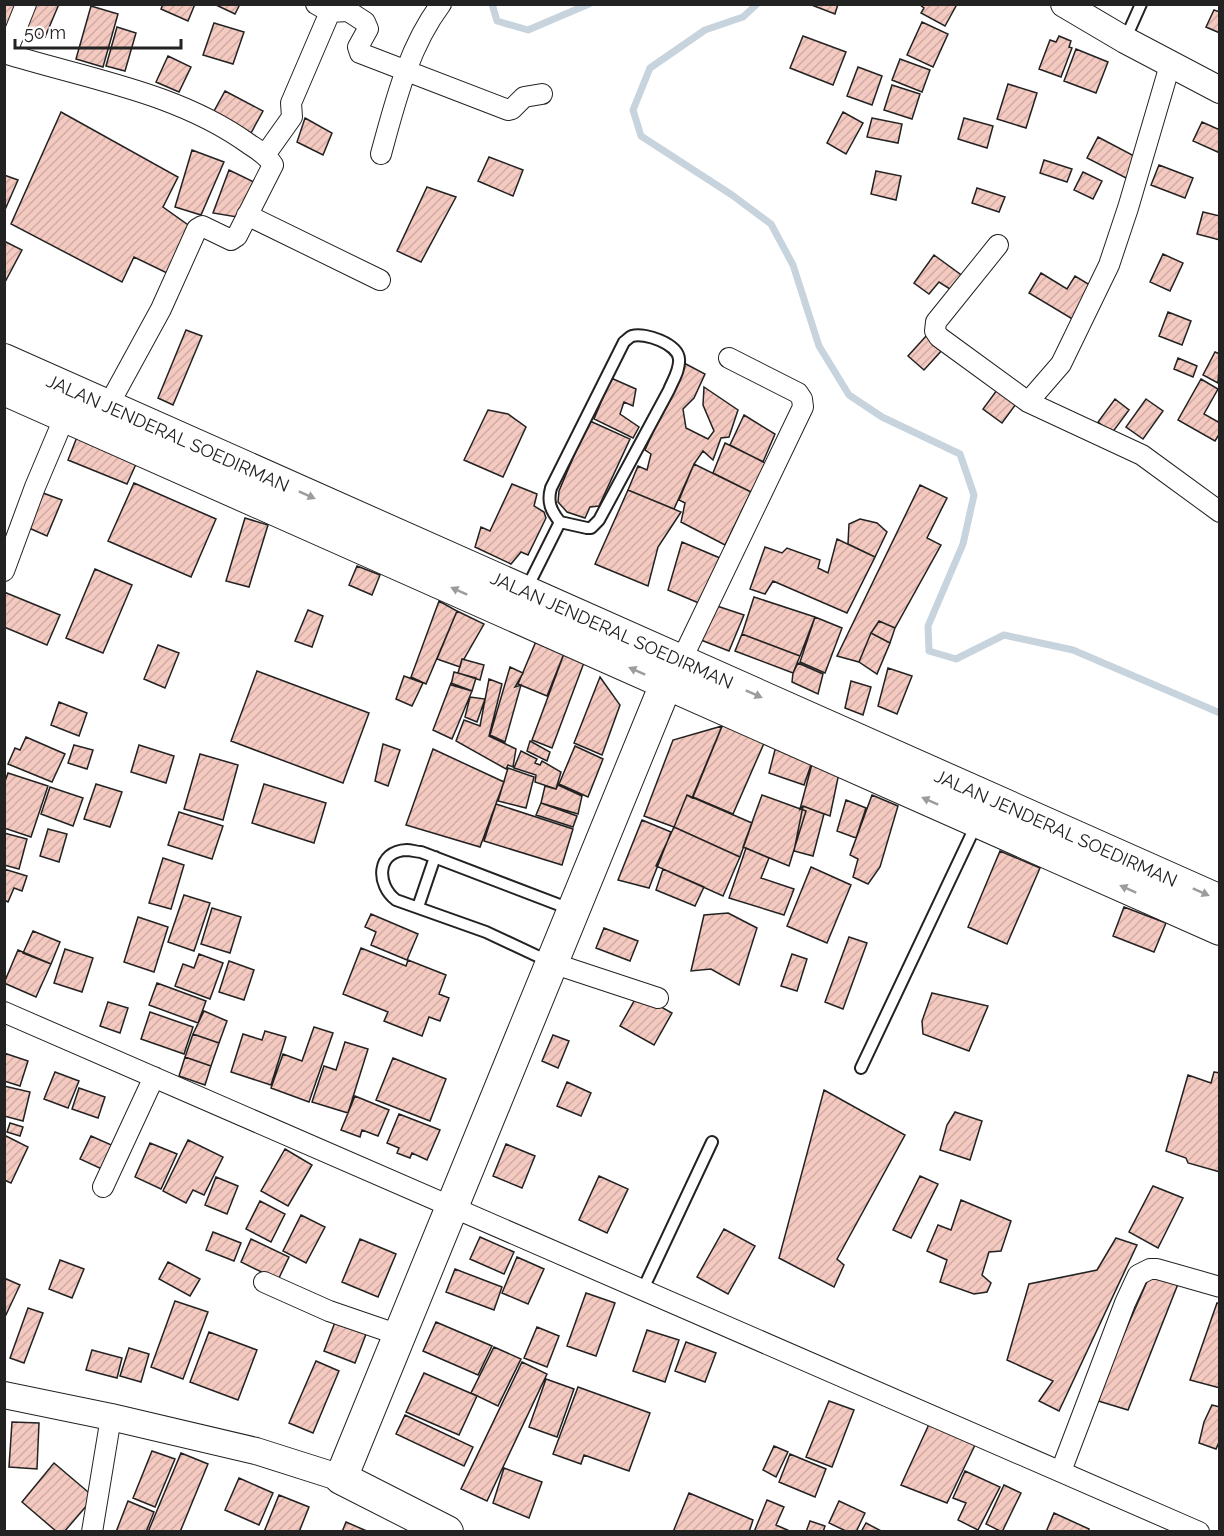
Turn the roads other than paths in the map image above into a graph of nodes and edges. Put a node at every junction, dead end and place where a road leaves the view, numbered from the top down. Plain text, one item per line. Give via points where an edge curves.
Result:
1 (26, 4) edge
2 (441, 4) edge
3 (1064, 4) edge
4 (1141, 4) edge
5 (323, 8) edge
6 (1125, 40) junction
7 (5, 54) edge
8 (1170, 65) junction
9 (407, 71) junction
10 (1220, 90) edge
11 (542, 94) dead end
12 (381, 154) dead end
13 (265, 155) junction
14 (247, 215) junction
15 (998, 245) dead end
16 (380, 280) dead end
17 (729, 358) dead end
18 (4, 360) edge
19 (4, 389) edge
20 (1028, 402) junction
21 (108, 406) junction
22 (65, 416) junction
23 (1220, 512) edge
24 (560, 522) junction
25 (4, 571) edge
26 (525, 592) junction
27 (673, 672) junction
28 (977, 822) junction
29 (435, 857) junction
30 (1220, 901) edge
31 (418, 907) junction
32 (574, 910) junction
33 (1220, 929) edge
34 (552, 963) junction
35 (658, 998) dead end
36 (4, 1012) edge
37 (861, 1068) dead end
38 (154, 1077) junction
39 (712, 1142) dead end
40 (103, 1187) dead end
41 (452, 1207) junction
42 (264, 1282) dead end
43 (1220, 1287) edge
44 (643, 1289) junction
45 (399, 1335) junction
46 (4, 1395) edge
47 (111, 1417) junction
48 (1061, 1472) junction
49 (341, 1478) junction
50 (92, 1532) edge
51 (447, 1532) edge
52 (1199, 1532) edge

1 - 7 street
2 - 9 street via 424,28
3 - 6 street
4 - 6 lane
5 - 9 street via 345,10 365,22 368,28 358,47 360,53
5 - 13 street via 291,103 292,117
6 - 8 street
7 - 13 street via 151,95 227,128
8 - 10 street
8 - 20 street via 1109,265 1060,364
9 - 11 street via 508,110 524,97
9 - 12 street
13 - 14 street via 272,169
14 - 16 street
14 - 21 street via 231,240 202,226 196,229 161,309
15 - 20 street via 936,322 935,331
17 - 27 street via 798,393 802,407
18 - 21 main road, JALAN JENDERAL SOEDIRMAN
19 - 22 main road, JALAN JENDERAL SOEDIRMAN
20 - 23 street via 1142,455
21 -> 26 main road, JALAN JENDERAL SOEDIRMAN
22 - 25 street
27 -> 22 main road, JALAN JENDERAL SOEDIRMAN
24 - 24 lane via 549,505 551,488 624,342 633,336 652,336 679,355 669,390 599,520 591,528
24 - 26 lane
26 - 27 main road, JALAN JENDERAL SOEDIRMAN
28 -> 27 main road, JALAN JENDERAL SOEDIRMAN
27 -> 30 main road, JALAN JENDERAL SOEDIRMAN
27 - 32 main road
33 -> 28 main road, JALAN JENDERAL SOEDIRMAN
28 - 37 lane
29 - 31 lane
29 - 31 lane via 406,850 394,853 382,867 387,893
29 - 32 lane
31 - 34 lane via 486,932
32 - 34 main road
34 - 35 street
34 - 41 main road
36 - 38 street
38 - 40 street
38 - 41 street
39 - 44 lane
41 - 44 street
41 - 45 main road
42 - 45 street via 328,1311
43 - 48 street via 1157,1269 1138,1275
44 - 48 street
45 - 49 main road
46 - 47 street
47 - 49 street via 256,1451
47 - 50 street
48 - 52 street
49 - 51 main road

